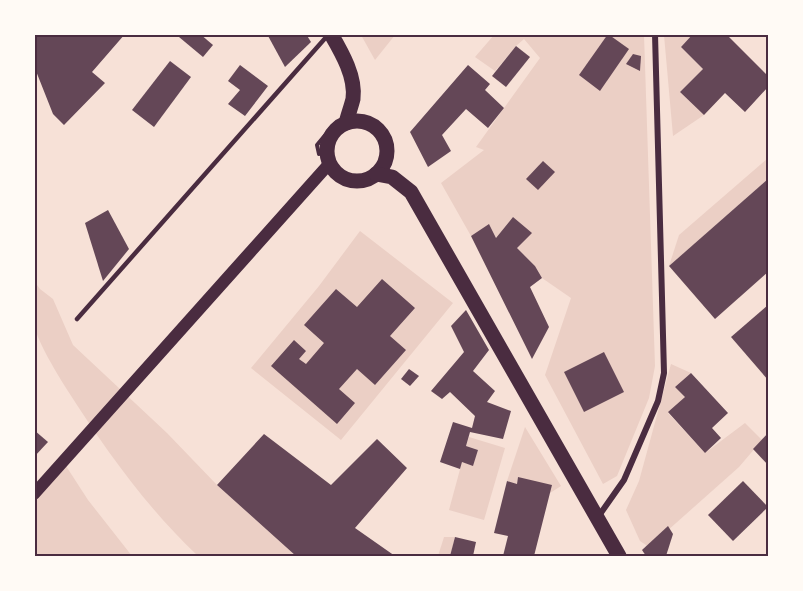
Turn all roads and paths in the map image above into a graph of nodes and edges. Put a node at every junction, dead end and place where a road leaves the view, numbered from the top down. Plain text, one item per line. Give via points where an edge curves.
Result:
1 (330, 34) edge
2 (655, 34) edge
3 (346, 123) junction
4 (330, 164) junction
5 (375, 174) junction
6 (77, 319) dead end
7 (34, 494) edge
8 (597, 518) junction
9 (619, 556) edge

1 - 3 main road via 346,61 351,83 353,97
1 - 6 lane
2 - 8 street via 664,373 658,401 624,480
3 - 4 main road via 329,140
3 - 5 main road via 365,122 385,140 386,159
4 - 5 main road via 350,181
4 - 7 main road
5 - 8 main road via 392,177 411,192
8 - 9 main road

